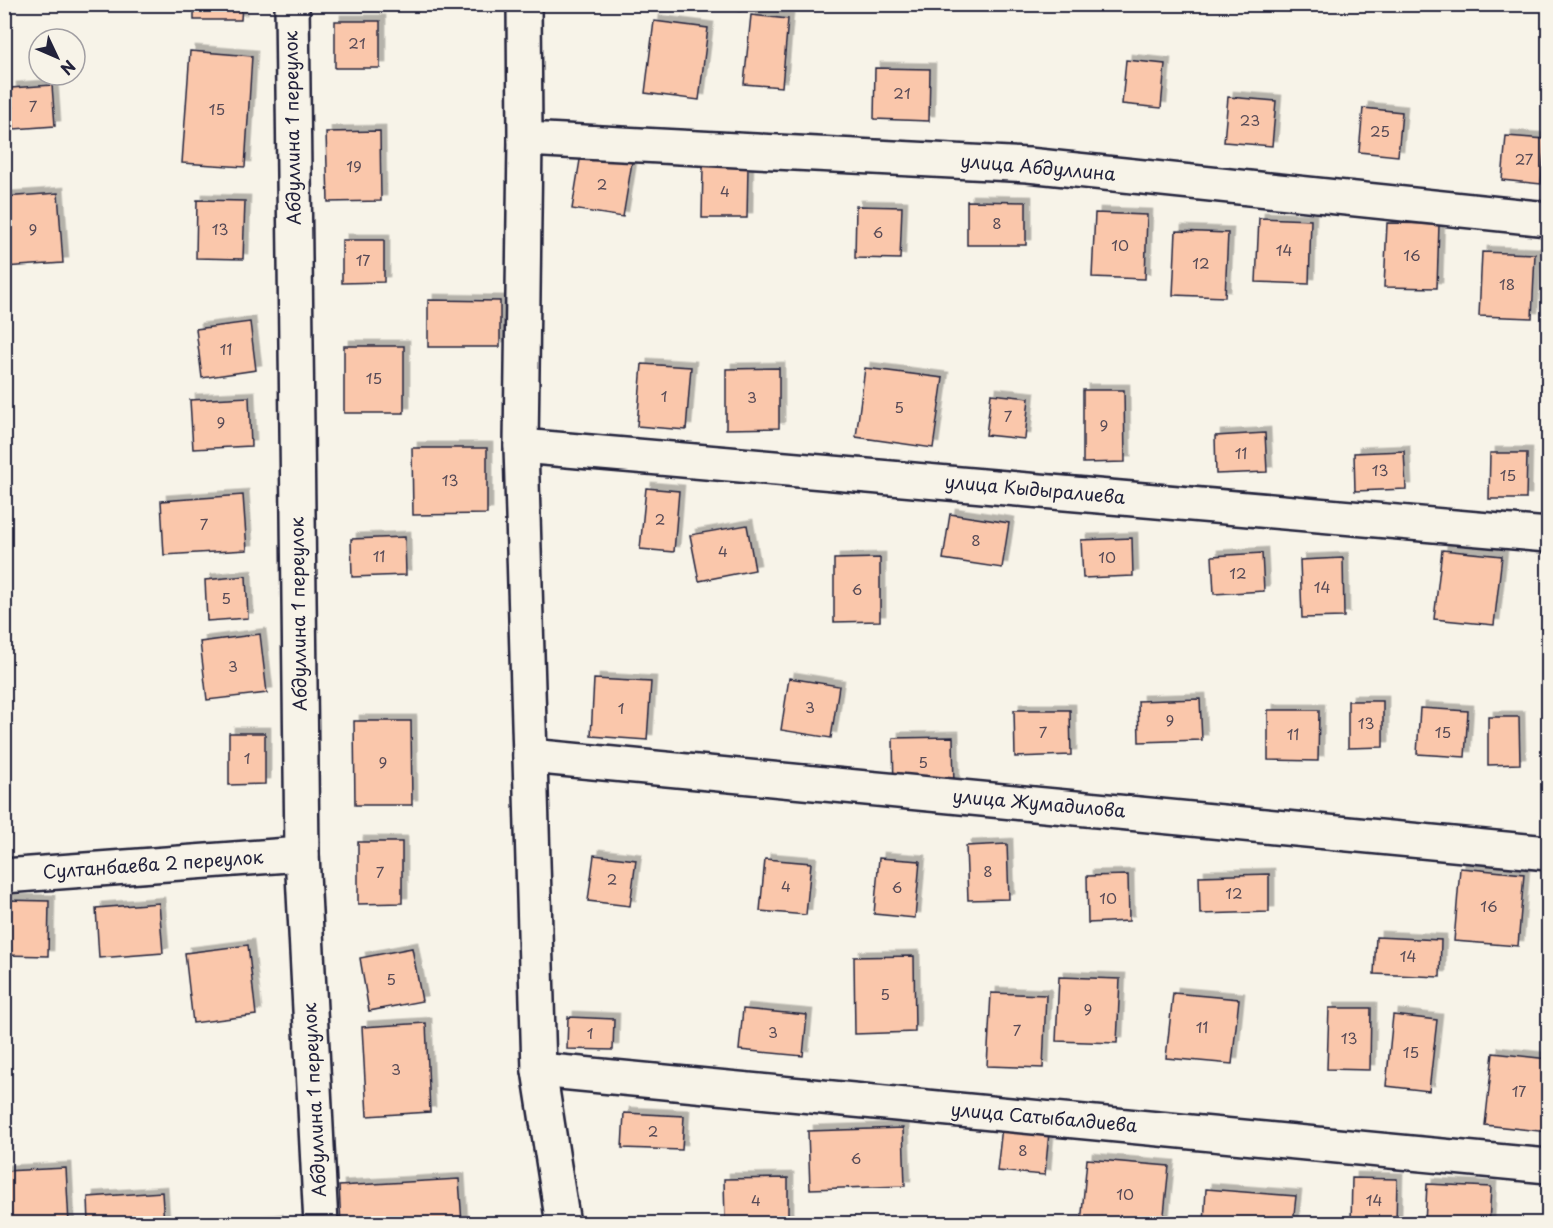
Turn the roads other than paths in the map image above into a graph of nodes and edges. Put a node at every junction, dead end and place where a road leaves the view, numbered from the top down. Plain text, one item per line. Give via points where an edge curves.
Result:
1 (292, 4) edge
2 (524, 4) edge
3 (525, 139) junction
4 (1548, 219) edge
5 (520, 446) junction
6 (1548, 535) edge
7 (530, 756) junction
8 (1548, 853) edge
9 (302, 854) junction
10 (4, 876) edge
11 (539, 1070) junction
12 (1548, 1166) edge
13 (321, 1224) edge
14 (563, 1224) edge

1 - 9 street, Абдуллина 1 переулок
2 - 3 street
3 - 4 street, улица Абдуллина via 1028,165
3 - 5 street
5 - 6 street, улица Кыдыралиева
5 - 7 street
7 - 8 street, улица Жумадилова
7 - 11 street
9 - 10 street, Султанбаева 2 переулок
9 - 13 street, Абдуллина 1 переулок
11 - 12 street, улица Сатыбалдиева
11 - 14 street

